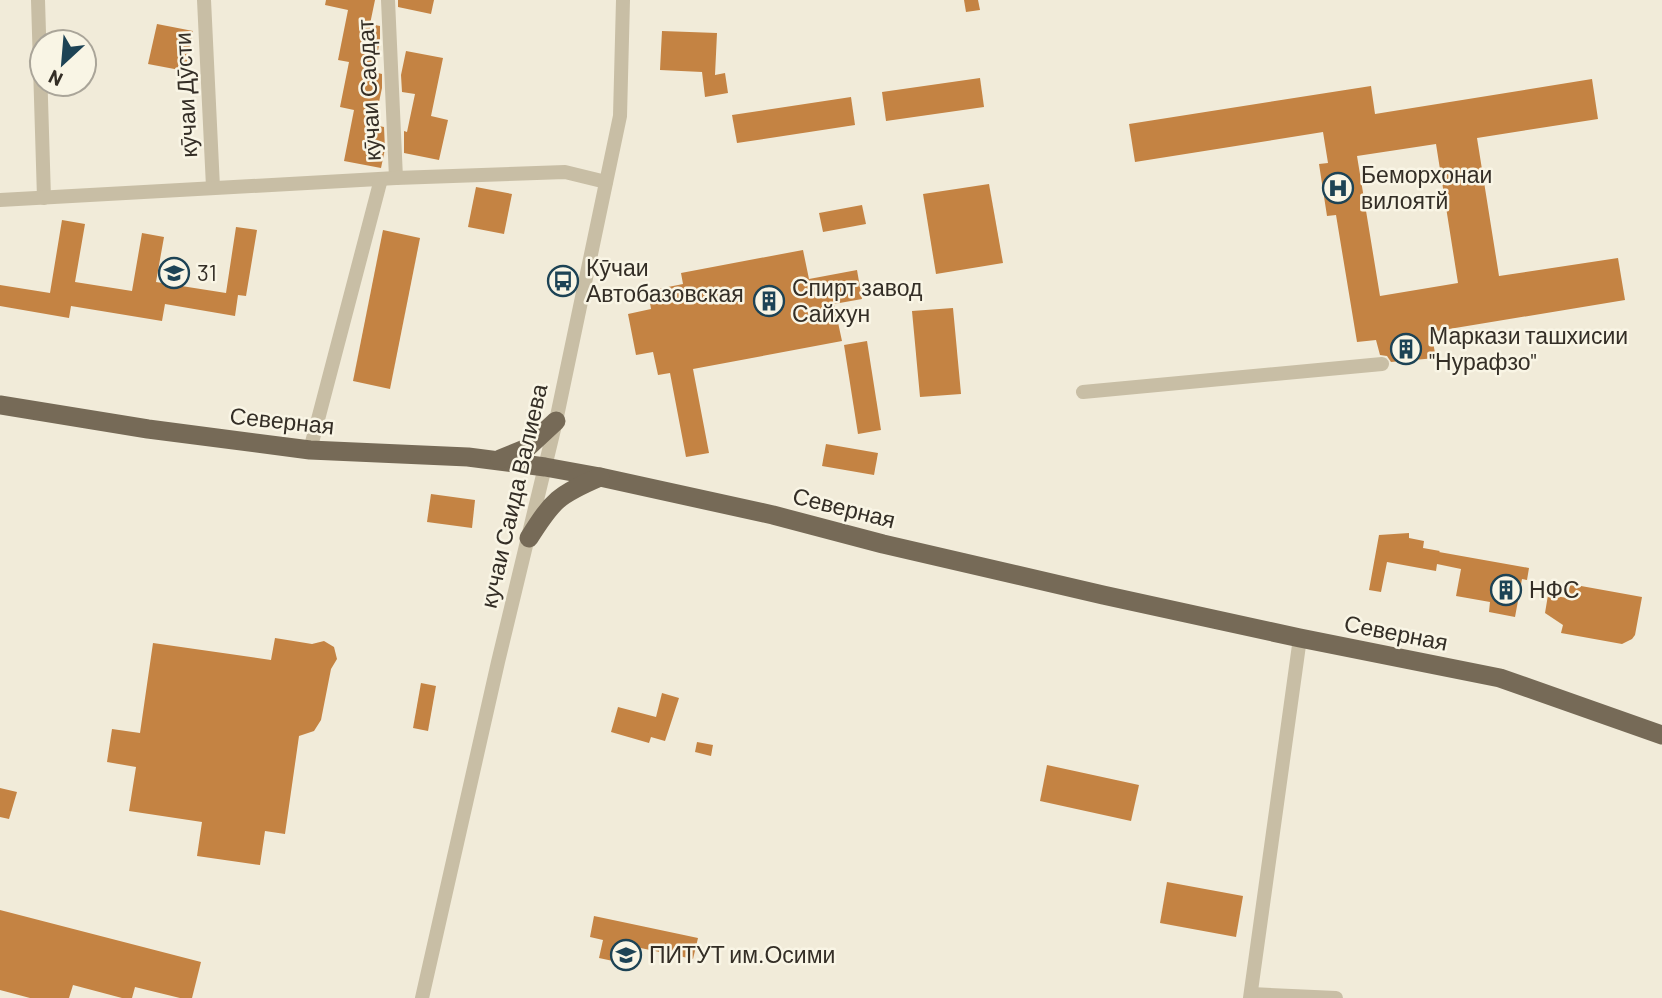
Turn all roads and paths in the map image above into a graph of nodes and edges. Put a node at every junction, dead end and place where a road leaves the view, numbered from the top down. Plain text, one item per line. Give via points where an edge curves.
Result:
1 (38, 0) edge
2 (204, 0) edge
3 (387, 0) edge
4 (623, 0) edge
5 (396, 178) junction
6 (381, 179) junction
7 (606, 182) junction
8 (213, 187) junction
9 (44, 198) junction
10 (0, 200) edge
11 (1382, 363) dead end
12 (1083, 392) dead end
13 (0, 405) edge
14 (556, 421) junction
15 (310, 450) junction
16 (496, 460) junction
17 (545, 467) junction
18 (600, 477) junction
19 (529, 538) junction
20 (1300, 638) junction
21 (1662, 735) edge
22 (1251, 996) edge
23 (422, 998) edge
24 (1336, 998) edge

1 - 9 street
2 - 8 street, кӯчаи Дӯсти
3 - 5 street, кӯчаи Саодат
4 - 7 street, кучаи Саида Валиева via 620,116
5 - 6 street
5 - 7 street via 565,172
6 - 8 street
6 - 15 street
7 - 14 street, кучаи Саида Валиева
8 - 9 street
9 - 10 street
11 - 12 street
13 - 15 main road, Северная
14 - 16 main road via 527,448
14 - 17 street, кучаи Саида Валиева
15 - 16 main road, Северная
16 - 17 main road, Северная
17 - 18 main road, Северная
17 - 19 street, кучаи Саида Валиева
18 - 19 main road via 554,501
18 - 20 main road, Северная
19 - 23 street, кучаи Саида Валиева
20 - 21 main road, Северная via 1500,678
20 - 22 street
22 - 24 street

